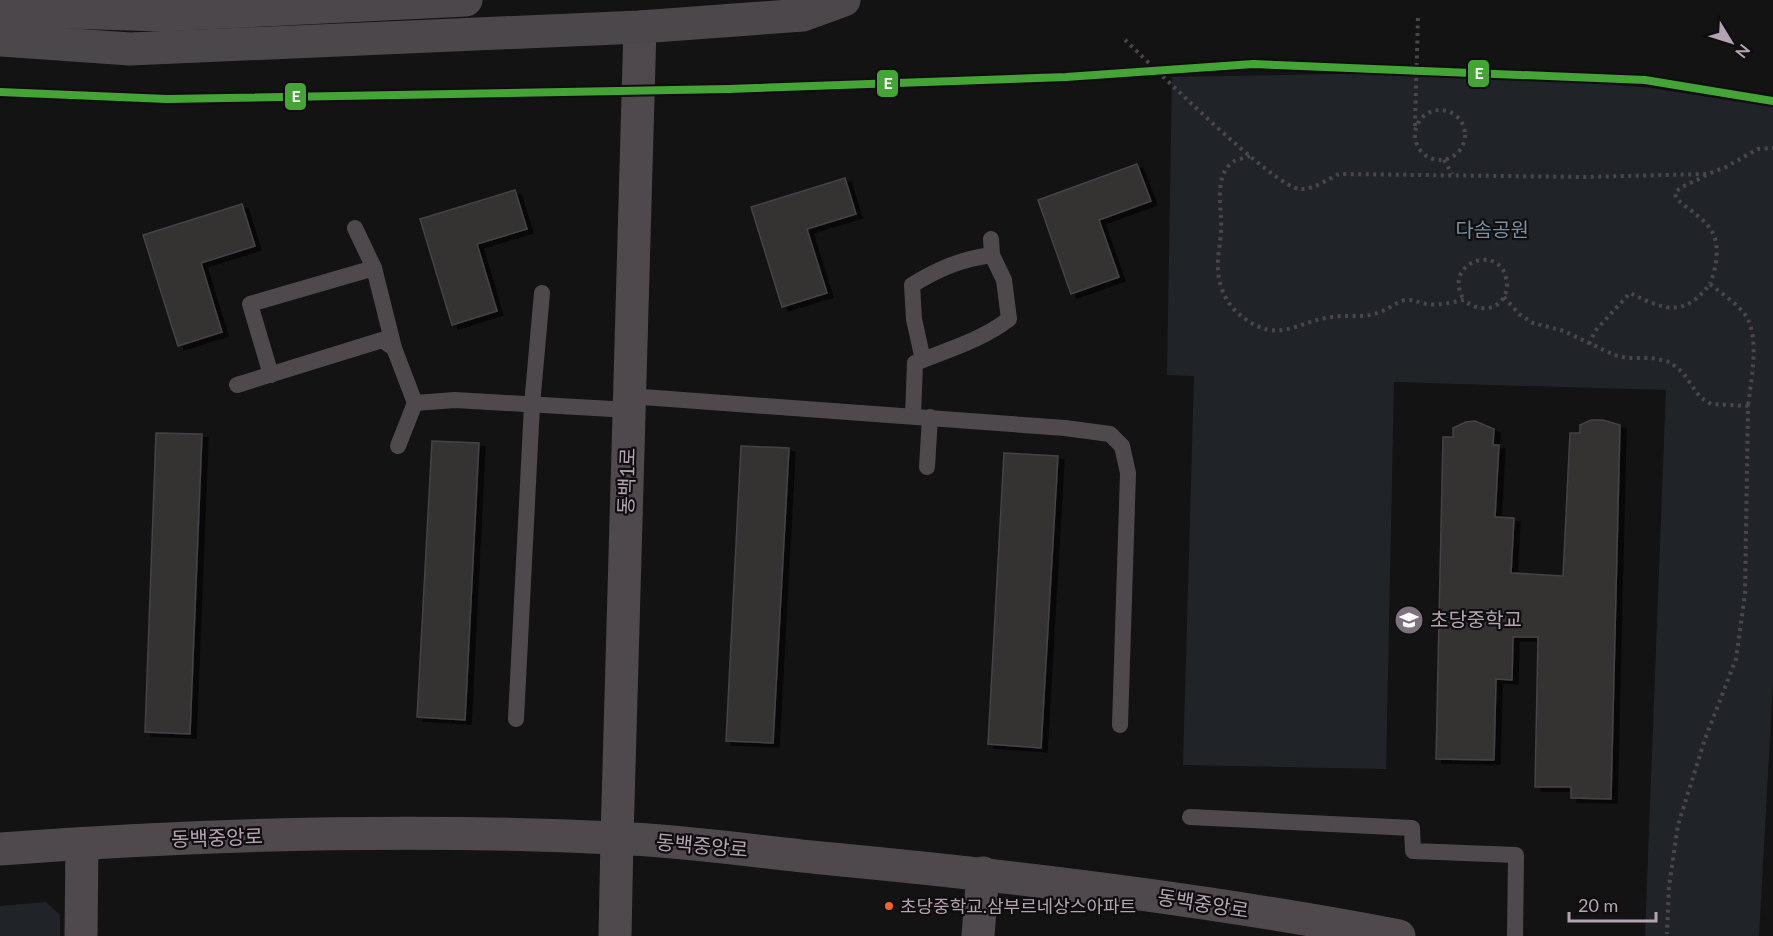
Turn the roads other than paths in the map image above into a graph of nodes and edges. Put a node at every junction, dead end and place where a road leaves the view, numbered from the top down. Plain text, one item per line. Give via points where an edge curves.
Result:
1 (466, 0) edge
2 (844, 0) edge
3 (0, 10) edge
4 (640, 27) junction
5 (0, 40) edge
6 (355, 228) dead end
7 (374, 268) junction
8 (542, 293) dead end
9 (394, 348) junction
10 (923, 360) junction
11 (271, 375) junction
12 (237, 385) dead end
13 (415, 403) junction
14 (629, 403) junction
15 (532, 405) junction
16 (921, 417) junction
17 (398, 446) dead end
18 (927, 467) dead end
19 (516, 719) dead end
20 (1120, 725) dead end
21 (1190, 817) dead end
22 (617, 838) junction
23 (82, 844) junction
24 (0, 849) edge
25 (983, 873) junction
26 (81, 936) edge
27 (615, 936) edge
28 (978, 936) edge
29 (1399, 936) edge
30 (1515, 936) edge

1 - 3 main road via 162,15
2 - 4 main road via 804,15
4 - 5 main road via 130,50
4 - 14 street, 동백1로
6 - 7 lane
7 - 9 lane
7 - 11 lane via 250,304
8 - 15 lane
9 - 11 lane via 382,340
9 - 13 lane
10 - 10 lane via 992,332 1009,319 1004,280 992,247 912,285
10 - 16 lane via 915,363
11 - 12 lane
13 - 15 lane via 455,400
13 - 17 lane
14 - 15 lane
14 - 16 lane
14 - 22 street, 동백1로
15 - 19 lane
16 - 18 lane
16 - 20 lane via 1076,429 1110,434 1122,446 1128,473
21 - 30 lane via 1412,828 1413,851 1516,855
22 - 23 street, 동백중앙로 via 335,834
22 - 25 street, 동백중앙로
22 - 27 street, 동백1로
23 - 24 street, 동백중앙로
23 - 26 street
25 - 28 street
25 - 29 street, 동백중앙로

